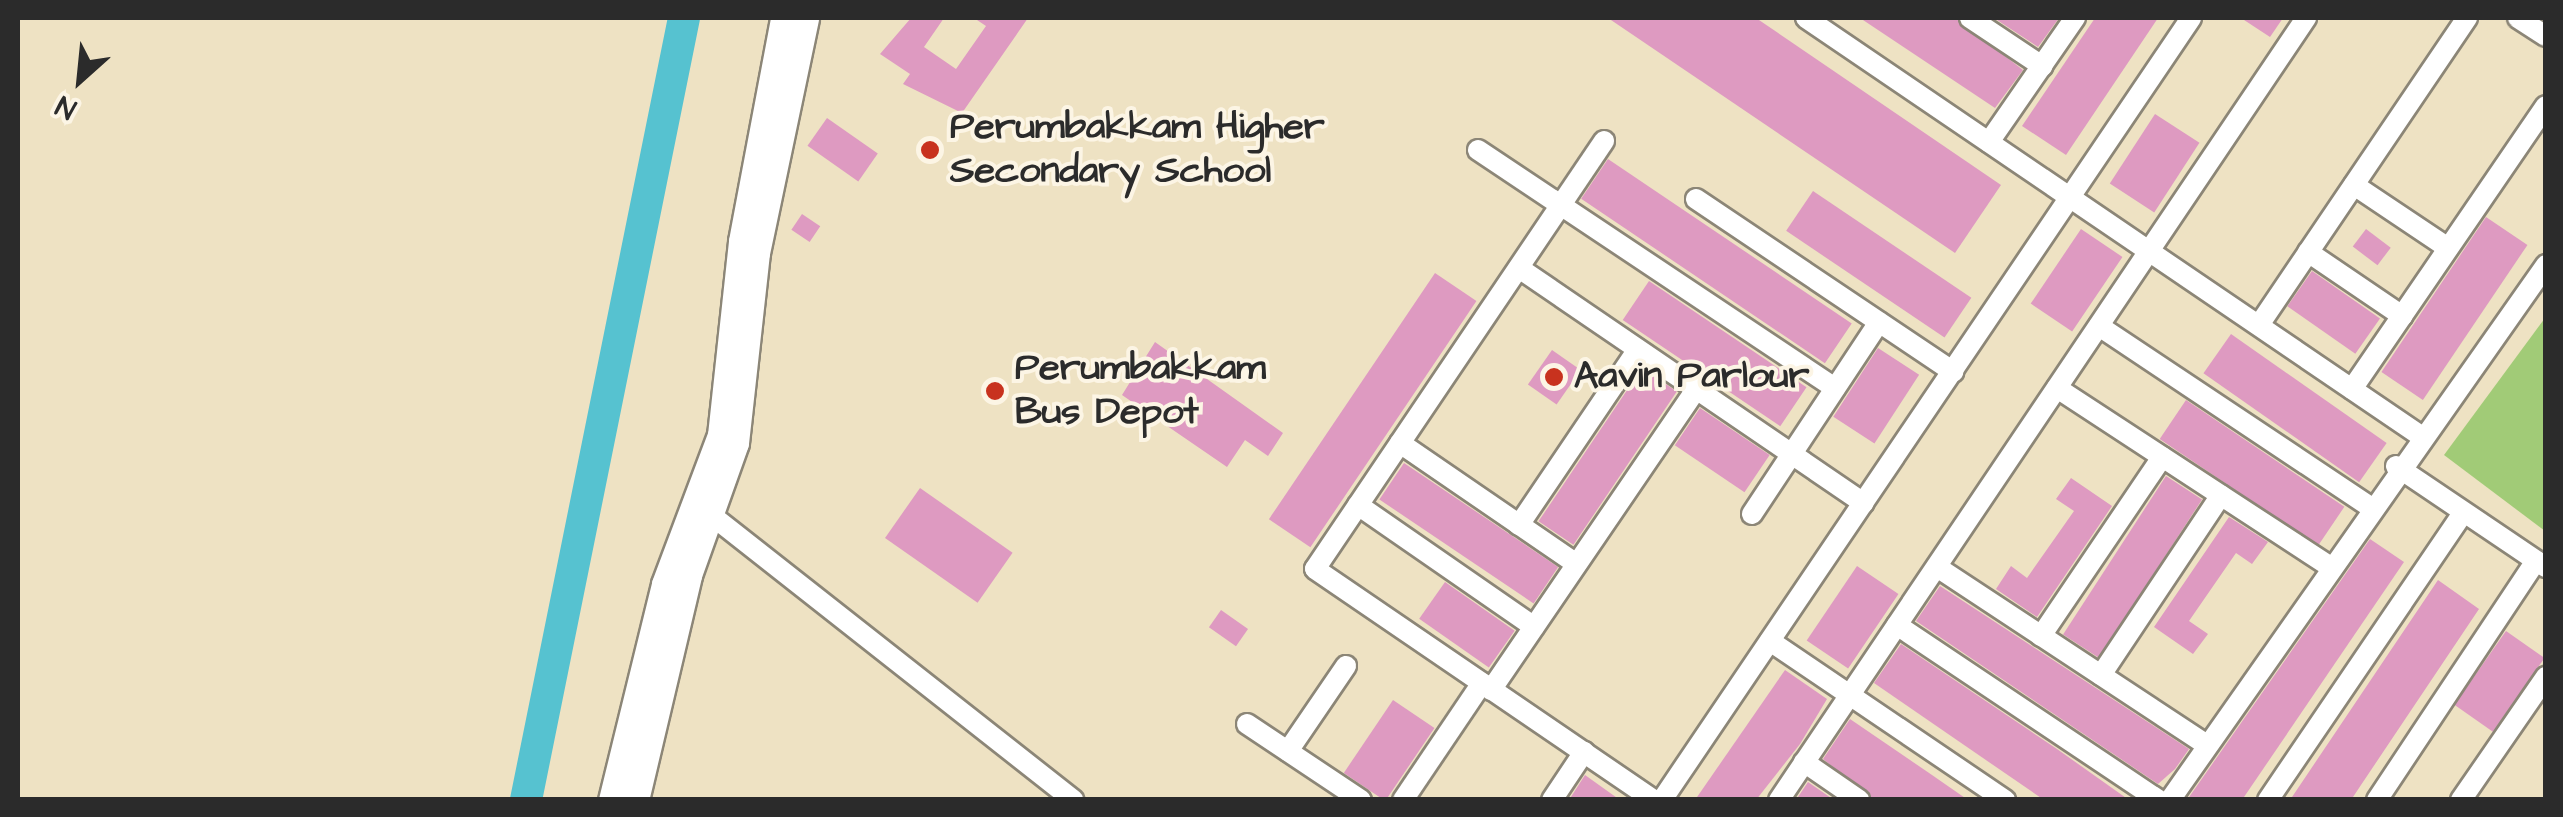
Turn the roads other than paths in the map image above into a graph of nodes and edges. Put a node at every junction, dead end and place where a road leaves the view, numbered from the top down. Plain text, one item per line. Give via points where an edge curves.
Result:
1 (783, 18) edge
2 (806, 18) edge
3 (1806, 18) edge
4 (1970, 18) edge
5 (2075, 18) edge
6 (2192, 18) edge
7 (2306, 18) edge
8 (2467, 18) edge
9 (2518, 18) edge
10 (2546, 36) edge
11 (2042, 66) junction
12 (2546, 106) edge
13 (1604, 141) dead end
14 (1990, 142) junction
15 (1478, 150) dead end
16 (2354, 185) junction
17 (2072, 198) junction
18 (1696, 199) dead end
19 (1562, 205) junction
20 (2448, 248) junction
21 (2150, 251) junction
22 (2308, 252) junction
23 (2546, 265) edge
24 (1519, 268) junction
25 (2402, 316) junction
26 (1879, 322) junction
27 (2259, 325) junction
28 (2099, 326) junction
29 (1638, 349) junction
30 (1954, 372) junction
31 (1696, 388) junction
32 (1835, 388) junction
33 (2057, 388) junction
34 (2352, 388) junction
35 (2418, 434) junction
36 (1400, 443) junction
37 (1792, 453) junction
38 (2162, 457) junction
39 (2396, 466) junction
40 (2220, 495) junction
41 (1864, 503) junction
42 (1358, 506) junction
43 (2369, 506) junction
44 (704, 509) junction
45 (2464, 512) junction
46 (1752, 514) dead end
47 (1519, 525) junction
48 (1577, 564) junction
49 (2541, 564) edge
50 (2328, 566) junction
51 (1936, 567) junction
52 (1897, 624) junction
53 (1534, 627) junction
54 (2042, 636) junction
55 (1770, 641) junction
56 (1346, 666) dead end
57 (2101, 675) junction
58 (2546, 677) edge
59 (1487, 686) junction
60 (1850, 695) junction
61 (1246, 724) dead end
62 (2207, 746) junction
63 (1288, 751) junction
64 (1584, 752) junction
65 (1804, 762) junction
66 (611, 800) edge
67 (636, 800) edge
68 (1074, 800) edge
69 (1360, 800) edge
70 (1403, 800) edge
71 (1552, 800) edge
72 (1654, 800) edge
73 (1662, 800) edge
74 (1778, 800) edge
75 (1859, 800) edge
76 (2004, 800) edge
77 (2158, 800) edge
78 (2170, 800) edge
79 (2268, 800) edge
80 (2377, 800) edge
81 (2461, 800) edge

1 - 44 street via 741,241 720,435
2 - 44 street via 757,253 736,443
3 - 14 street
4 - 11 street
5 - 11 street
6 - 17 street
7 - 21 street
8 - 16 street
9 - 10 street
11 - 14 street
12 - 20 street
13 - 19 street
14 - 17 street
15 - 19 street
16 - 20 street
16 - 22 street
17 - 21 street
17 - 30 street
18 - 26 street
19 - 24 street
19 - 32 street
20 - 25 street
21 - 27 street
21 - 28 street
22 - 25 street
22 - 27 street
23 - 35 street
24 - 29 street
24 - 36 street
25 - 34 street
26 - 30 street
26 - 32 street
27 - 34 street
28 - 33 street
28 - 43 street
29 - 31 street
29 - 47 street
30 - 41 street
31 - 37 street
31 - 48 street
32 - 37 street
33 - 38 street
33 - 51 street
34 - 35 street
35 - 39 street
36 - 42 street
36 - 47 street
37 - 41 street
37 - 46 street
38 - 40 street
38 - 54 street
39 - 43 street
39 - 45 street
40 - 50 street
40 - 57 street
41 - 55 street
42 - 53 street
42 - 59 street via 1315,569
43 - 50 street
44 - 66 street via 656,612
44 - 67 street
44 - 68 street
45 - 49 street
45 - 79 street
47 - 48 street
48 - 53 street
49 - 80 street
50 - 62 street
51 - 52 street
51 - 54 street
52 - 60 street
52 - 77 street
53 - 59 street
54 - 57 street
55 - 60 street
55 - 73 street
56 - 63 street
57 - 62 street
58 - 81 street
59 - 64 street
59 - 70 street
60 - 65 street
60 - 76 street
61 - 63 street
62 - 78 street
63 - 69 street
64 - 71 street
64 - 72 street
65 - 74 street
65 - 75 street

